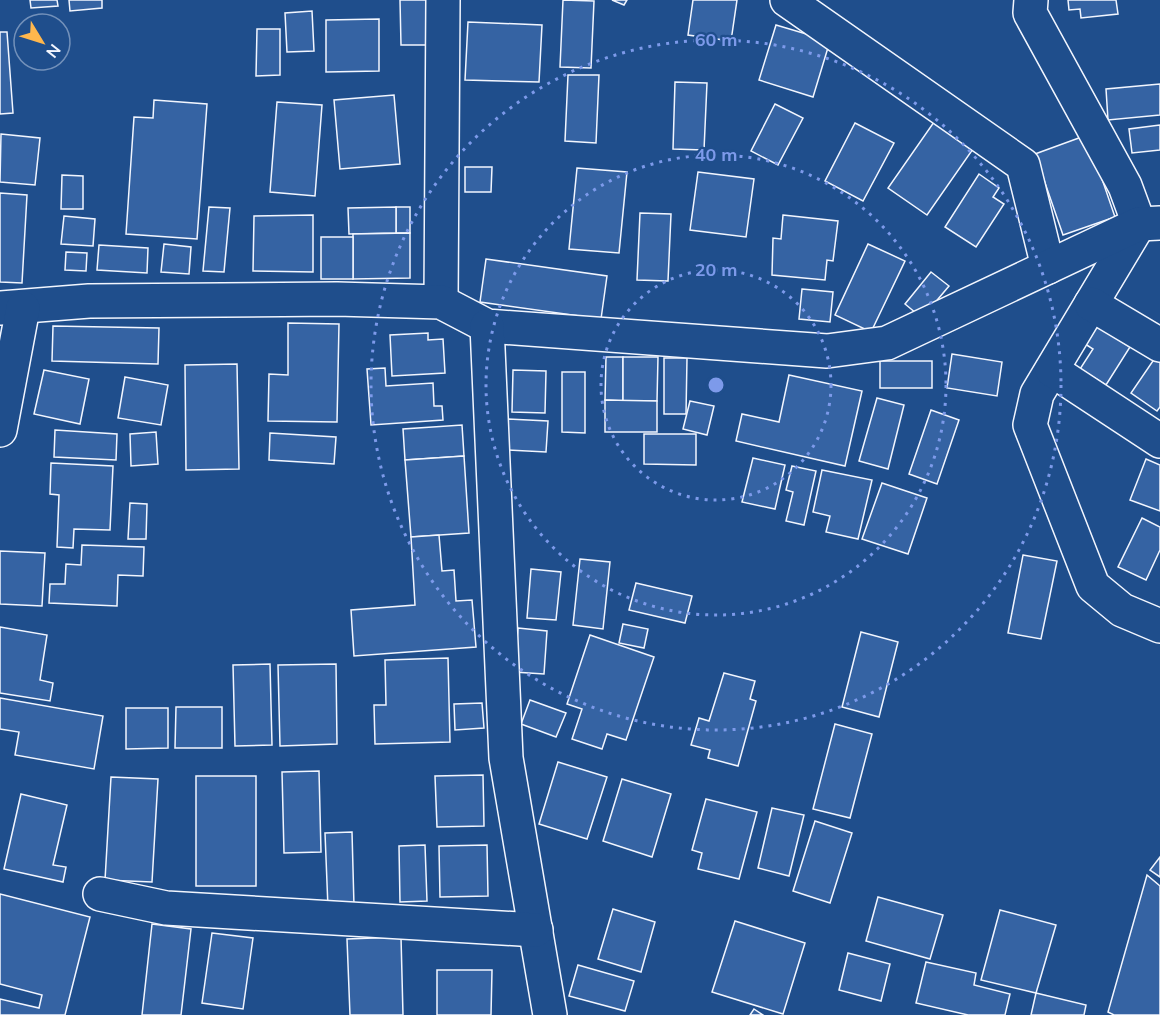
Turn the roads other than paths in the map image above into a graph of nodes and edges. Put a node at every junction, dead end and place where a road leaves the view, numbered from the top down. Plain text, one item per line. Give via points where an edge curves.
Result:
1 (442, 0) edge
2 (787, 0) edge
3 (1031, 0) edge
4 (1150, 224) edge
5 (1048, 267) junction
6 (441, 302) junction
7 (1092, 304) junction
8 (12, 308) edge
9 (487, 326) junction
10 (1160, 345) edge
11 (1052, 370) junction
12 (0, 430) edge
13 (1160, 441) edge
14 (1160, 626) edge
15 (100, 894) dead end
16 (536, 930) junction
17 (550, 1015) edge

1 - 6 street
2 - 5 street via 1023,165
3 - 4 street via 1030,13
4 - 5 street
4 - 7 street
5 - 9 street via 887,343 826,351
6 - 8 street via 89,301
6 - 9 street
7 - 10 street
7 - 11 street
8 - 12 street
9 - 16 street via 506,758
11 - 13 street
11 - 14 street via 1037,394 1030,425 1084,565 1093,586 1122,610
15 - 16 street via 166,908
16 - 17 street

